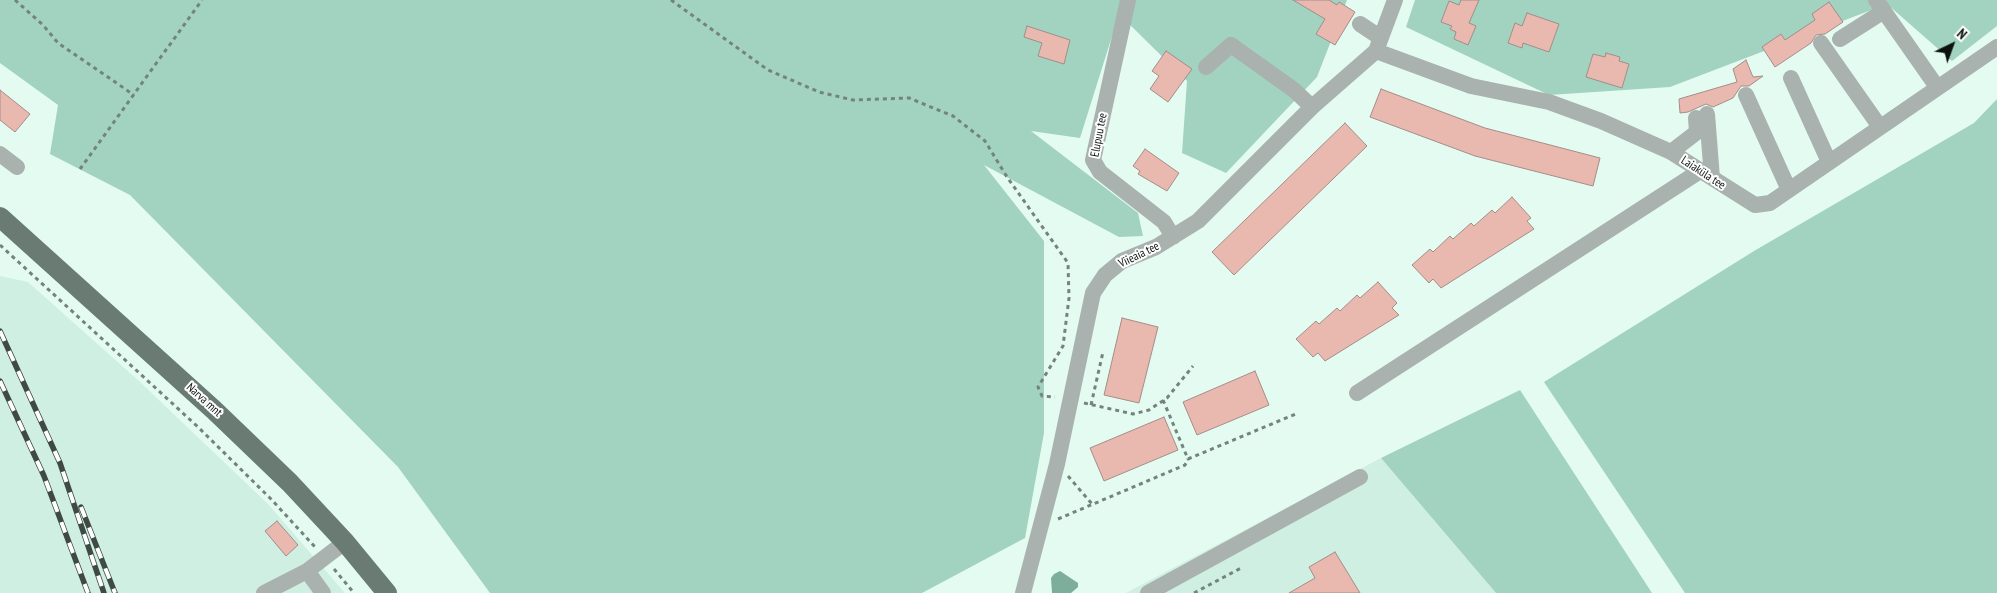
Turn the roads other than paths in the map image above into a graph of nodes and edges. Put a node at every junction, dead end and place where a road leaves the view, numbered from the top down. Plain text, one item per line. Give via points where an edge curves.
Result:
1 (1128, 0) edge
2 (1395, 0) edge
3 (1880, 5) edge
4 (1360, 24) dead end
5 (1840, 39) dead end
6 (1821, 43) dead end
7 (1379, 44) junction
8 (1997, 46) edge
9 (1206, 67) dead end
10 (1790, 78) dead end
11 (1937, 87) junction
12 (1746, 95) dead end
13 (1312, 107) junction
14 (1880, 127) junction
15 (1671, 152) junction
16 (0, 154) edge
17 (1829, 162) junction
18 (17, 167) dead end
19 (1706, 174) junction
20 (1789, 190) junction
21 (2, 220) edge
22 (1173, 237) junction
23 (1357, 393) dead end
24 (1360, 477) dead end
25 (346, 542) junction
26 (307, 571) junction
27 (264, 593) edge
28 (323, 593) edge
29 (387, 593) edge
30 (1024, 593) edge
31 (1148, 593) edge

1 - 22 street, Elupuu tee via 1093,160 1100,172 1164,222
2 - 7 street, Viieaia tee
3 - 5 street
3 - 11 street
4 - 7 street, Laiaküla tee
6 - 14 street
7 - 13 street, Viieaia tee
7 - 15 street, Laiaküla tee via 1471,86 1549,102
8 - 11 street, Laiaküla tee
9 - 13 street via 1231,45 1294,90
10 - 17 street
11 - 14 street, Laiaküla tee
12 - 20 street
13 - 22 street, Viieaia tee via 1198,221
14 - 17 street, Laiaküla tee
15 - 19 street, Laiaküla tee
15 - 19 street via 1698,132 1702,116
16 - 18 street
17 - 20 street, Laiaküla tee
19 - 20 street, Laiaküla tee via 1756,205 1770,203
19 - 23 street
21 - 25 main road, Narva mnt via 214,410
22 - 30 street, Viieaia tee via 1122,261 1105,274 1093,293 1077,401 1057,464
24 - 31 street
25 - 26 street
25 - 29 main road, Narva mnt
26 - 27 street
26 - 28 street

